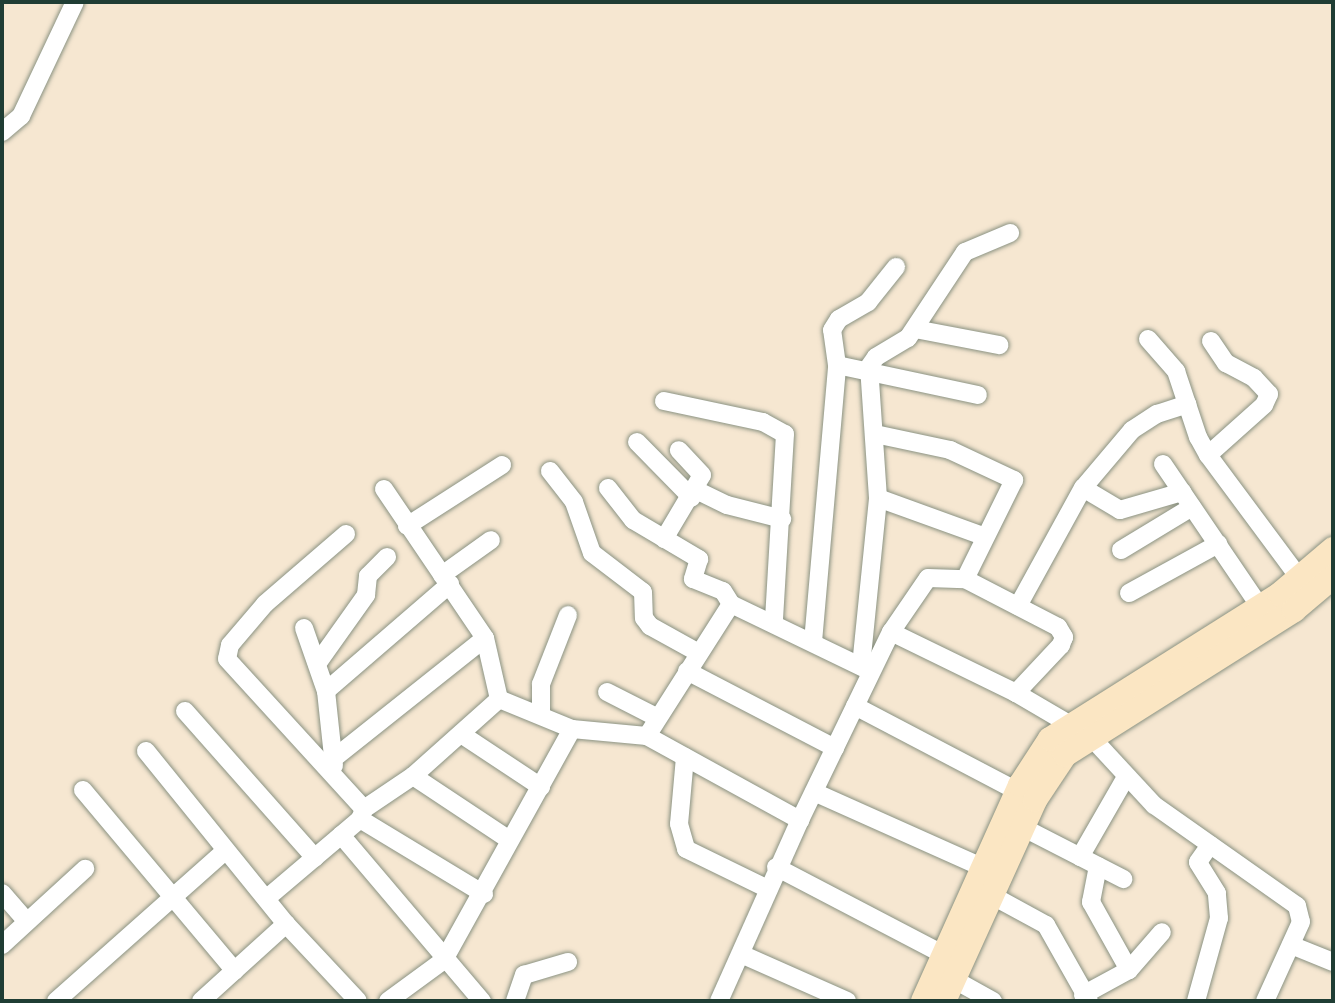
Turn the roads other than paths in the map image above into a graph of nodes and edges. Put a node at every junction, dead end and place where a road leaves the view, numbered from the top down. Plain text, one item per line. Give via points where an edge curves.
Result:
1 (75, 2) edge
2 (2, 132) edge
3 (1010, 233) dead end
4 (895, 268) dead end
5 (915, 329) junction
6 (1148, 339) dead end
7 (1211, 341) dead end
8 (999, 345) dead end
9 (837, 365) junction
10 (870, 372) junction
11 (978, 395) dead end
12 (664, 401) dead end
13 (1187, 404) junction
14 (875, 434) junction
15 (637, 442) dead end
16 (679, 450) dead end
17 (1208, 454) junction
18 (1163, 464) dead end
19 (502, 465) dead end
20 (550, 471) dead end
21 (608, 488) dead end
22 (1083, 488) junction
23 (384, 489) dead end
24 (694, 494) junction
25 (878, 498) junction
26 (1187, 499) junction
27 (782, 519) junction
28 (407, 526) junction
29 (346, 534) dead end
30 (983, 536) junction
31 (664, 539) junction
32 (491, 540) dead end
33 (1218, 544) junction
34 (1333, 549) edge
35 (1121, 550) dead end
36 (387, 556) dead end
37 (1333, 577) edge
38 (446, 579) junction
39 (965, 579) junction
40 (1300, 579) junction
41 (1129, 593) dead end
42 (731, 604) junction
43 (1018, 606) junction
44 (568, 615) dead end
45 (1266, 615) junction
46 (774, 621) junction
47 (304, 628) dead end
48 (891, 632) junction
49 (485, 638) junction
50 (813, 642) junction
51 (698, 653) junction
52 (317, 664) junction
53 (867, 669) junction
54 (687, 671) junction
55 (326, 691) junction
56 (607, 692) dead end
57 (1016, 693) junction
58 (499, 699) junction
59 (855, 706) junction
60 (185, 711) dead end
61 (541, 715) junction
62 (658, 718) junction
63 (572, 729) junction
64 (1081, 730) junction
65 (461, 734) junction
66 (647, 736) junction
67 (835, 748) junction
68 (146, 751) dead end
69 (685, 757) junction
70 (334, 768) junction
71 (413, 776) junction
72 (1126, 777) junction
73 (541, 787) junction
74 (83, 790) dead end
75 (814, 792) junction
76 (1017, 792) junction
77 (362, 814) junction
78 (800, 820) junction
79 (1021, 827) junction
80 (341, 835) junction
81 (508, 839) junction
82 (1210, 845) junction
83 (226, 850) junction
84 (1080, 857) junction
85 (315, 858) junction
86 (1098, 866) junction
87 (776, 867) junction
88 (85, 869) dead end
89 (1123, 878) dead end
90 (991, 879) junction
91 (766, 888) junction
92 (2, 893) edge
93 (484, 894) junction
94 (176, 897) junction
95 (267, 898) junction
96 (26, 921) junction
97 (286, 924) junction
98 (1162, 932) dead end
99 (2, 944) edge
100 (1291, 945) junction
101 (741, 954) junction
102 (444, 960) junction
103 (568, 962) dead end
104 (1333, 962) edge
105 (1129, 970) junction
106 (235, 971) junction
107 (945, 977) edge
108 (1086, 998) edge
109 (56, 1001) edge
110 (201, 1001) edge
111 (358, 1001) edge
112 (388, 1001) edge
113 (482, 1001) edge
114 (515, 1001) edge
115 (719, 1001) edge
116 (848, 1001) edge
117 (923, 1001) edge
118 (993, 1001) edge
119 (1196, 1001) edge
120 (1265, 1001) edge

1 - 2 street via 21,116
3 - 5 street via 965,252
4 - 9 street via 862,308 835,322
5 - 8 street
5 - 10 street via 901,344 876,357
6 - 13 street via 1176,371
7 - 17 street via 1226,363 1254,378 1269,394 1264,405
9 - 10 street
9 - 50 street
10 - 11 street
10 - 14 street
12 - 27 street via 763,422 785,434
13 - 17 street
13 - 22 street via 1157,414 1132,430
14 - 25 street
14 - 30 street via 950,450 1014,480
15 - 24 street
16 - 24 street via 702,475
17 - 40 street
18 - 26 street
19 - 28 street
20 - 51 street via 574,502 592,553 643,592 644,618
21 - 31 street via 633,520
22 - 26 street via 1120,510
22 - 43 street
23 - 28 street
24 - 27 street
24 - 31 street
25 - 30 street
25 - 53 street
26 - 33 street
26 - 35 street
27 - 46 street
28 - 38 street
29 - 70 street via 265,604 227,650 227,659 246,683
30 - 39 street
31 - 42 street via 699,559 693,579 723,591
32 - 38 street
33 - 41 street
33 - 45 street
34 - 40 street
36 - 52 street via 368,576 366,595
37 - 45 street
38 - 49 street
38 - 55 street
39 - 43 street
39 - 48 street via 935,576 923,581
40 - 45 street
42 - 46 street
42 - 51 street
43 - 57 street via 1058,626 1064,637
44 - 61 street via 541,684
45 - 64 street
46 - 50 street
47 - 52 street
48 - 53 street
48 - 57 street
49 - 58 street
49 - 70 street
50 - 53 street
51 - 54 street
52 - 55 street
53 - 59 street
54 - 62 street
54 - 67 street
55 - 70 street
56 - 62 street
57 - 64 street
58 - 61 street
58 - 65 street
59 - 67 street
59 - 76 street
60 - 85 street
61 - 63 street
62 - 66 street
63 - 66 street
63 - 73 street
64 - 72 street
64 - 76 street via 1043,748
64 - 79 street
65 - 71 street
65 - 73 street
66 - 69 street
67 - 75 street
68 - 83 street
69 - 78 street
69 - 91 street via 679,824 686,849
70 - 77 street
71 - 77 street
71 - 81 street
72 - 82 street via 1154,805
72 - 84 street
73 - 81 street
74 - 94 street
75 - 78 street
75 - 90 street
76 - 90 street
77 - 80 street
77 - 93 street
78 - 87 street
79 - 84 street
79 - 90 street
80 - 85 street
80 - 102 street
81 - 93 street
82 - 100 street via 1301,911
82 - 119 street via 1198,862 1217,893 1219,918
83 - 94 street
83 - 95 street
84 - 86 street
85 - 95 street
86 - 89 street
86 - 105 street via 1091,902
87 - 91 street
87 - 107 street
88 - 96 street
90 - 107 street
90 - 108 street via 1046,925
91 - 101 street
92 - 96 street
93 - 102 street
94 - 106 street
94 - 109 street
95 - 97 street
96 - 99 street
97 - 106 street
97 - 111 street
98 - 105 street
100 - 104 street
100 - 120 street
101 - 115 street
101 - 116 street
102 - 112 street
102 - 113 street
103 - 114 street via 524,975
105 - 108 street
106 - 110 street
107 - 117 street
107 - 118 street

